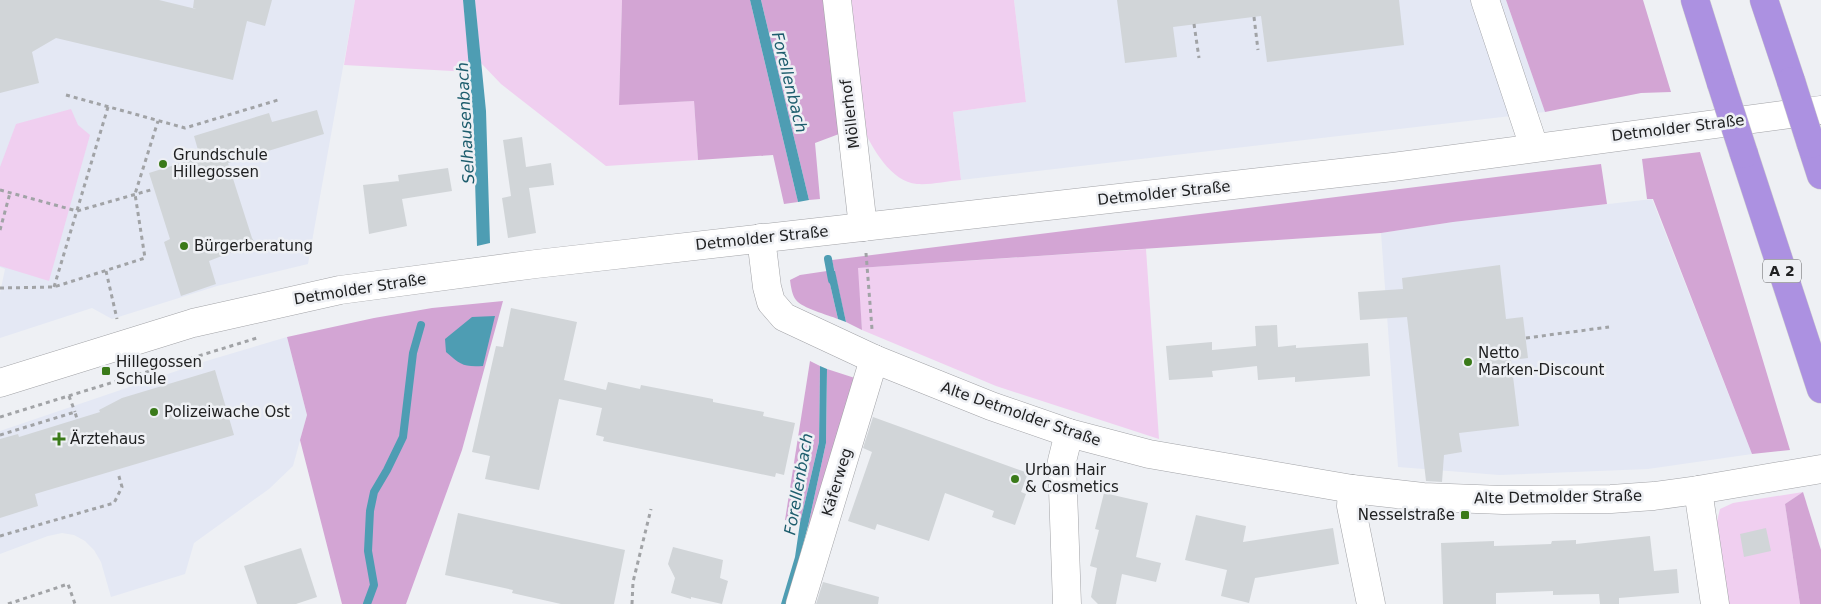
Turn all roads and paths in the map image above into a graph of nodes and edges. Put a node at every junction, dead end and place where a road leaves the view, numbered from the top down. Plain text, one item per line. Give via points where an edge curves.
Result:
1 (837, 0) edge
2 (1485, 0) edge
3 (1695, 0) edge
4 (1764, 0) edge
5 (1772, 0) edge
6 (1254, 16) dead end
7 (1194, 24) dead end
8 (1776, 37) junction
9 (1258, 50) dead end
10 (1199, 58) dead end
11 (66, 95) dead end
12 (278, 100) dead end
13 (108, 107) junction
14 (1821, 110) edge
15 (158, 121) junction
16 (1534, 147) junction
17 (1821, 176) edge
18 (154, 189) dead end
19 (0, 190) edge
20 (10, 193) junction
21 (135, 194) junction
22 (77, 211) junction
23 (863, 227) junction
24 (0, 230) edge
25 (761, 238) junction
26 (54, 287) junction
27 (0, 288) edge
28 (1610, 327) dead end
29 (260, 338) dead end
30 (1526, 338) dead end
31 (874, 359) junction
32 (0, 383) edge
33 (1821, 389) edge
34 (70, 396) junction
35 (75, 412) junction
36 (0, 417) edge
37 (77, 419) dead end
38 (1069, 433) junction
39 (0, 435) edge
40 (1821, 469) edge
41 (118, 473) dead end
42 (1352, 490) junction
43 (1698, 490) junction
44 (651, 510) dead end
45 (0, 536) edge
46 (8, 604) edge
47 (75, 604) edge
48 (632, 604) edge
49 (800, 604) edge
50 (1067, 604) edge
51 (1372, 604) edge
52 (1715, 604) edge

1 - 23 street, Möllerhof
2 - 16 street
3 - 33 highway, A 2, bridge
4 - 8 highway
5 - 8 highway
6 - 9 path
7 - 10 path
8 - 17 highway, bridge
11 - 13 path
12 - 15 path via 185,128
13 - 15 path
13 - 22 path
14 - 16 street, Detmolder Straße
15 - 21 path
16 - 23 street, Detmolder Straße via 1392,167
18 - 21 path
19 - 20 path
20 - 22 path
20 - 24 path
21 - 22 path
21 - 26 path via 145,258
22 - 26 path
23 - 25 street, Detmolder Straße
23 - 31 path
25 - 31 street, Alte Detmolder Straße via 770,302 784,317
25 - 32 street, Detmolder Straße via 340,290 193,323
26 - 27 path
28 - 30 path
29 - 34 path
31 - 38 street, Alte Detmolder Straße
31 - 49 street, Käferweg
34 - 35 path
34 - 36 path
35 - 37 path
35 - 39 path
38 - 42 street, Alte Detmolder Straße via 1149,454
38 - 50 street via 1062,461
40 - 43 street, Alte Detmolder Straße
41 - 45 path via 122,487 114,503
42 - 43 street, Alte Detmolder Straße via 1423,497 1538,500 1611,499
42 - 51 street via 1351,506
43 - 52 street
44 - 48 path via 633,582
46 - 47 path via 68,584

